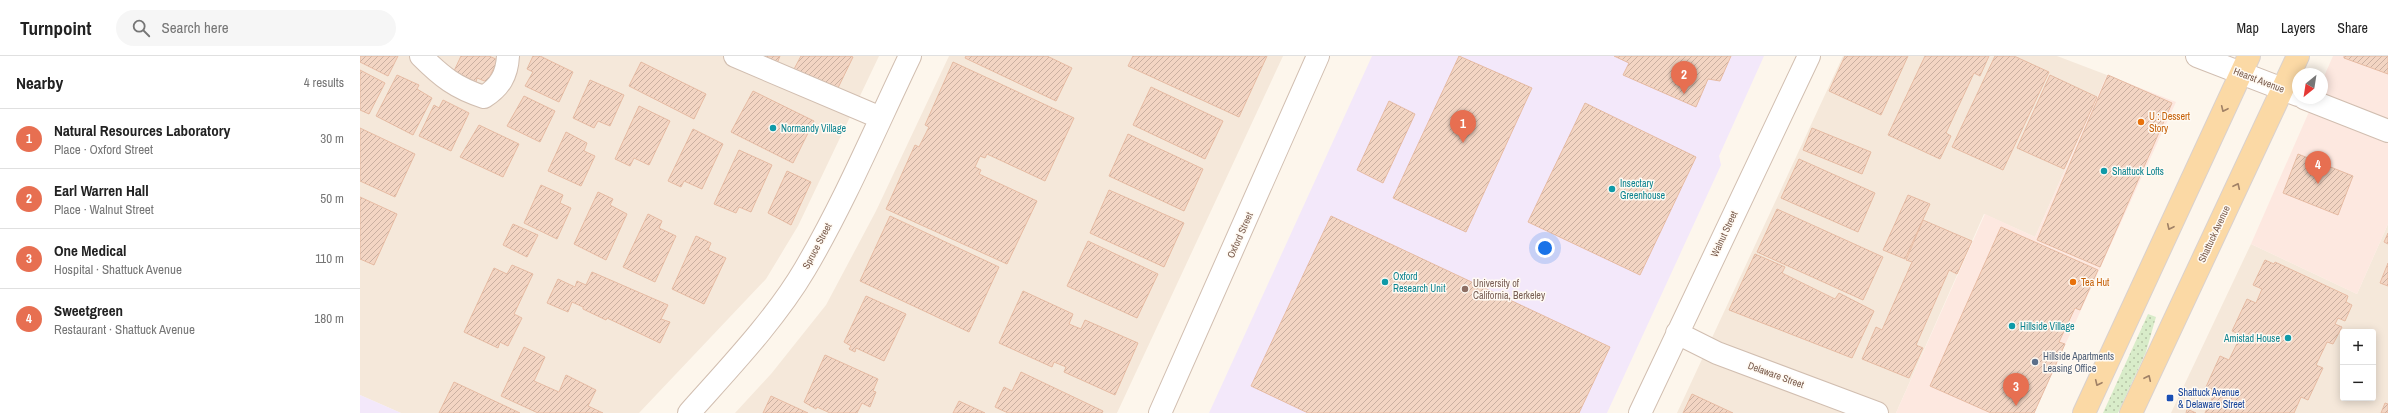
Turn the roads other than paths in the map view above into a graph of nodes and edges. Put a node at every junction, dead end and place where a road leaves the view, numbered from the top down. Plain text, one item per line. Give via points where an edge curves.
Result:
1 (421, 56) edge
2 (508, 56) edge
3 (735, 56) edge
4 (910, 56) edge
5 (1318, 56) edge
6 (1809, 56) edge
7 (2197, 56) edge
8 (2298, 56) edge
9 (2245, 65) edge
10 (2290, 92) edge
11 (2319, 104) edge
12 (881, 118) junction
13 (2388, 131) edge
14 (1677, 333) junction
15 (689, 413) edge
16 (1160, 413) edge
17 (1640, 413) edge
18 (1877, 413) edge
19 (2084, 413) edge
20 (2131, 413) edge

1 - 2 street via 444,79 484,97 496,90 505,75
3 - 12 street
4 - 12 street, Spruce Street
5 - 16 street, Oxford Street
6 - 14 street, Walnut Street
7 - 9 street, Hearst Avenue
8 - 10 main road, Shattuck Avenue
9 - 10 street, Hearst Avenue
9 -> 19 main road
20 -> 10 main road, Shattuck Avenue
11 - 13 street
12 - 15 street, Spruce Street via 844,197 805,270 744,351
14 - 17 street, Walnut Street
14 - 18 street, Delaware Street via 1717,353

